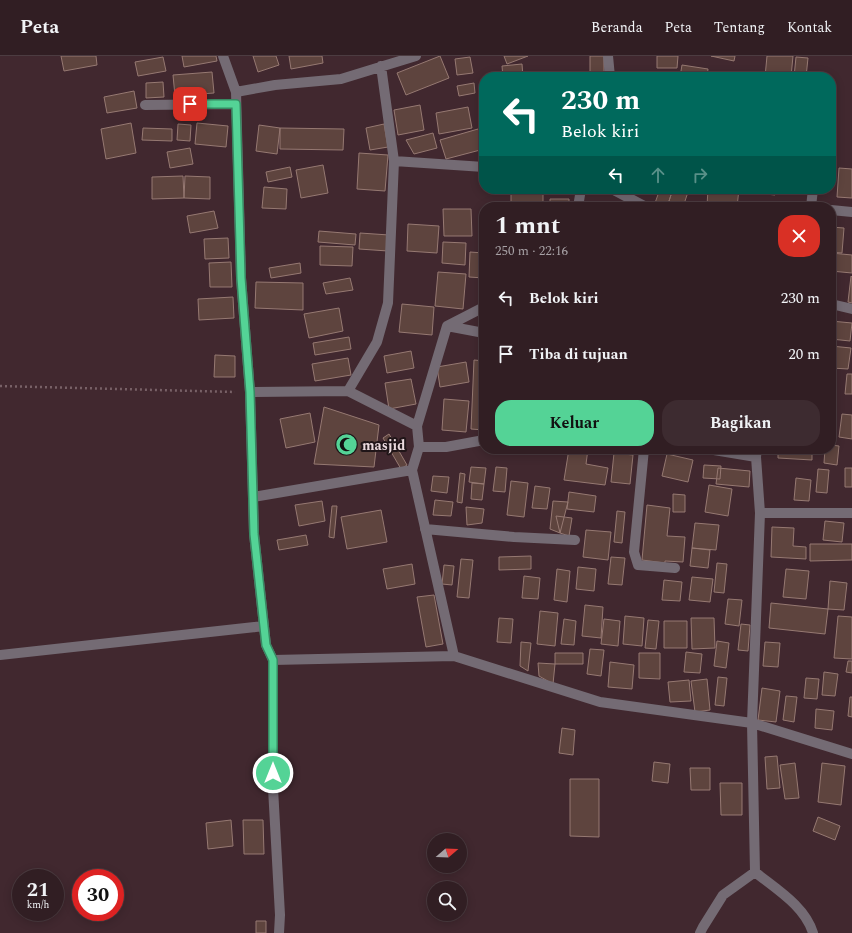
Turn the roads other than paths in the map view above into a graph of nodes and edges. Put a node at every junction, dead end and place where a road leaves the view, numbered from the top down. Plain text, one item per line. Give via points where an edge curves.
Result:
1 (223, 56) edge
2 (416, 56) edge
3 (608, 56) edge
4 (381, 66) junction
5 (610, 72) edge
6 (236, 92) junction
7 (145, 104) dead end
8 (236, 104) junction
9 (394, 161) junction
10 (479, 166) edge
11 (621, 194) edge
12 (637, 202) edge
13 (836, 210) edge
14 (852, 212) edge
15 (836, 305) edge
16 (852, 309) edge
17 (479, 310) edge
18 (447, 326) junction
19 (479, 332) edge
20 (348, 390) junction
21 (250, 392) junction
22 (416, 426) junction
23 (479, 441) edge
24 (419, 447) junction
25 (644, 454) edge
26 (756, 454) edge
27 (412, 470) junction
28 (253, 497) junction
29 (760, 513) junction
30 (852, 513) edge
31 (425, 529) junction
32 (575, 540) dead end
33 (675, 568) dead end
34 (264, 626) junction
35 (0, 655) edge
36 (454, 656) junction
37 (273, 660) junction
38 (752, 723) junction
39 (852, 754) edge
40 (755, 872) junction
41 (279, 933) edge
42 (700, 933) edge
43 (813, 933) edge

1 - 6 street
2 - 4 street
3 - 5 street
4 - 6 street via 341,78
4 - 9 street
6 - 8 street
7 - 8 street
8 - 21 street via 241,278
9 - 10 street
9 - 20 street via 388,303 377,342
11 - 12 street
13 - 14 street
15 - 16 street
17 - 18 street
18 - 19 street
18 - 22 street
20 - 21 street
20 - 22 street
21 - 28 street
22 - 24 street
23 - 24 street via 446,447
24 - 27 street
25 - 33 street via 635,559 638,565
26 - 29 street
27 - 28 street
27 - 31 street
28 - 34 street via 254,534
29 - 30 street
29 - 38 street
31 - 32 street
31 - 36 street
34 - 35 street
34 - 37 street via 266,645
36 - 37 street
36 - 38 street via 600,702
37 - 41 street via 273,788
38 - 39 street
38 - 40 street
40 - 42 street via 723,894
40 - 43 street via 799,909

